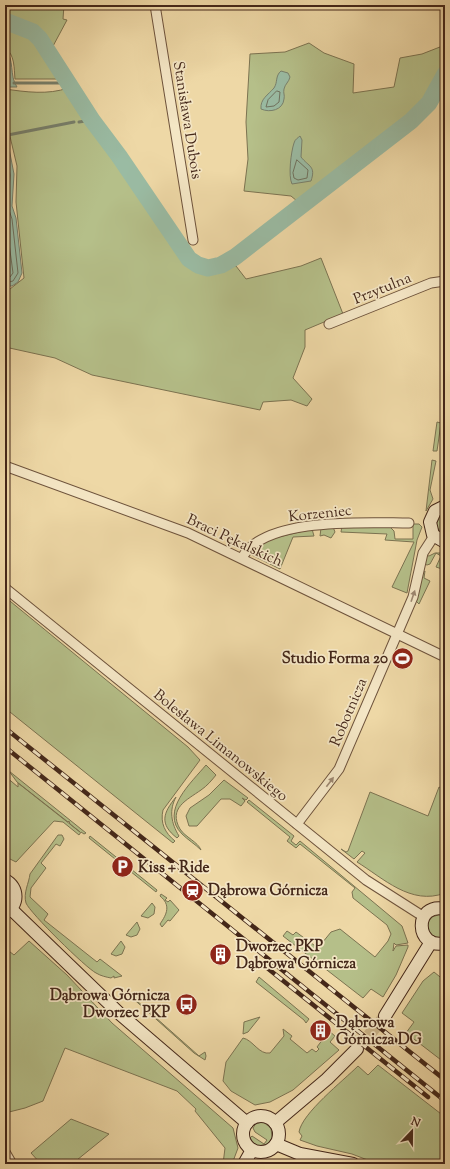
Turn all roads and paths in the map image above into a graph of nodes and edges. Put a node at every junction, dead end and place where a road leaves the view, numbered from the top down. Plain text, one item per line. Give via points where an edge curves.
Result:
1 (155, 5) edge
2 (193, 240) dead end
3 (445, 282) edge
4 (329, 324) dead end
5 (5, 466) edge
6 (445, 506) edge
7 (409, 523) dead end
8 (440, 539) edge
9 (242, 558) junction
10 (5, 588) edge
11 (398, 632) junction
12 (445, 657) edge
13 (297, 824) junction
14 (5, 880) edge
15 (445, 909) edge
16 (8, 911) edge
17 (424, 917) junction
18 (430, 942) junction
19 (445, 943) edge
20 (385, 1016) tunnel mouth
21 (357, 1049) tunnel mouth
22 (247, 1123) junction
23 (275, 1123) junction
24 (276, 1144) junction
25 (252, 1150) junction
26 (5, 1152) edge
27 (12, 1164) edge
28 (244, 1164) edge
29 (352, 1164) edge

1 - 2 street, Stanisława Dubois
3 - 4 street, Przytulna via 431,283
5 - 9 street, Braci Pękalskich via 163,522
6 - 8 street via 436,511 430,519 430,529
7 - 9 street, Korzeniec via 347,523 294,528 275,533 252,545
11 -> 8 street, Robotnicza via 413,597 426,545
9 - 11 street, Braci Pękalskich
10 - 13 street, Bolesława Limanowskiego
11 - 12 street, Braci Pękalskich
13 -> 11 street, Robotnicza via 337,772
13 - 17 street, Bolesława Limanowskiego via 376,887
14 - 16 street via 16,894 15,903
15 - 17 street via 434,909
16 - 22 street via 121,1015
17 - 18 street via 422,929
18 - 19 street
18 - 20 street
21 - 23 street via 327,1079
22 - 23 street via 259,1116
22 - 25 street via 243,1138
23 - 24 street via 279,1132
24 - 25 street via 266,1151
24 - 29 street via 300,1154
25 - 28 street
26 - 27 street

